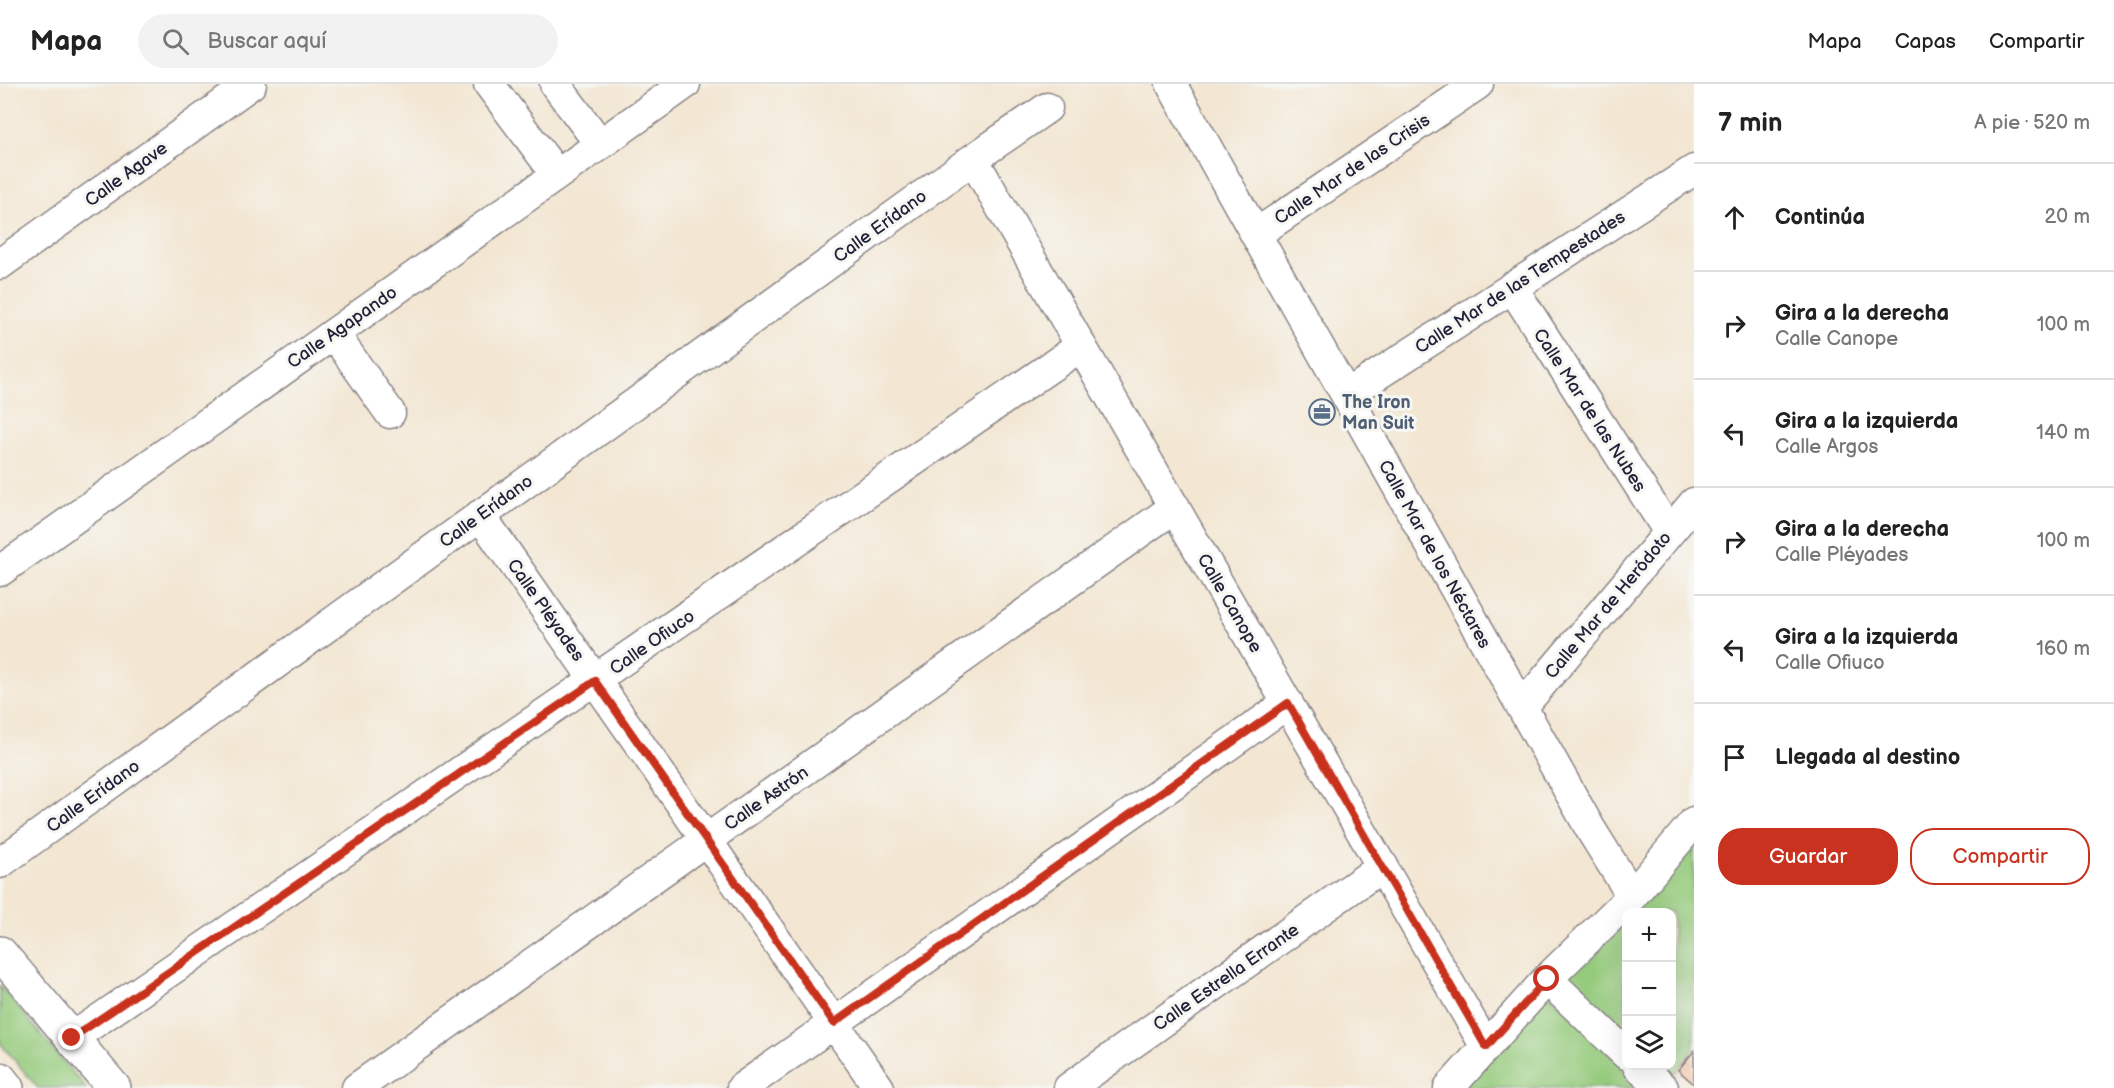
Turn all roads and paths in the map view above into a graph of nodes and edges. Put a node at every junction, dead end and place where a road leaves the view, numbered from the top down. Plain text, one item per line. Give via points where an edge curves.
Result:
1 (251, 84) edge
2 (489, 84) edge
3 (555, 84) edge
4 (685, 84) edge
5 (1171, 84) edge
6 (1478, 84) edge
7 (1047, 108) dead end
8 (600, 144) junction
9 (973, 159) junction
10 (1694, 170) edge
11 (557, 175) junction
12 (1256, 234) junction
13 (0, 264) edge
14 (1512, 287) junction
15 (334, 333) junction
16 (1081, 346) junction
17 (1346, 394) junction
18 (390, 413) dead end
19 (1694, 503) edge
20 (1174, 507) junction
21 (480, 515) junction
22 (1669, 532) junction
23 (0, 571) edge
24 (595, 681) junction
25 (1288, 703) junction
26 (1522, 708) junction
27 (1694, 822) edge
28 (706, 840) junction
29 (0, 862) edge
30 (1383, 866) junction
31 (1632, 896) junction
32 (0, 953) edge
33 (1547, 979) junction
34 (834, 1023) junction
35 (72, 1038) junction
36 (1486, 1047) junction
37 (1622, 1050) edge
38 (1644, 1070) edge
39 (0, 1080) edge
40 (7, 1088) edge
41 (114, 1088) edge
42 (357, 1088) edge
43 (742, 1088) edge
44 (879, 1088) edge
45 (1069, 1088) edge
46 (1449, 1088) edge
47 (1664, 1088) edge

1 - 13 street, Calle Agave
2 - 11 street
3 - 8 street
4 - 8 street, Calle Agapando
5 - 12 street, Calle Mar de los Néctares
6 - 12 street, Calle Mar de las Crisis
7 - 9 street, Calle Erídano
8 - 11 street, Calle Agapando
9 - 16 street, Calle Canope
9 - 21 street, Calle Erídano
10 - 14 street, Calle Mar de las Tempestades
11 - 15 street, Calle Agapando
12 - 17 street, Calle Mar de los Néctares
14 - 17 street, Calle Mar de las Tempestades
14 - 22 street, Calle Mar de las Nubes
15 - 18 street
15 - 23 street, Calle Agapando
16 - 20 street, Calle Canope
16 - 24 street, Calle Ofiuco
17 - 26 street, Calle Mar de los Néctares
19 - 22 street, Calle Mar de Heródoto
20 - 25 street, Calle Canope
20 - 28 street, Calle Astrón
21 - 24 street, Calle Pléyades
21 - 29 street, Calle Erídano
22 - 26 street, Calle Mar de Heródoto
24 - 28 street, Calle Pléyades
24 - 35 street, Calle Ofiuco
25 - 30 street, Calle Canope
25 - 34 street
26 - 31 street, Calle Mar de los Néctares
27 - 31 street
28 - 34 street, Calle Pléyades
28 - 42 street, Calle Astrón
30 - 36 street, Calle Canope
30 - 45 street, Calle Estrella Errante
31 - 33 street
32 - 35 main road
33 - 36 street
33 - 37 street
34 - 43 street
34 - 44 street, Calle Pléyades
35 - 41 main road
36 - 46 street
38 - 47 street
39 - 40 main road

